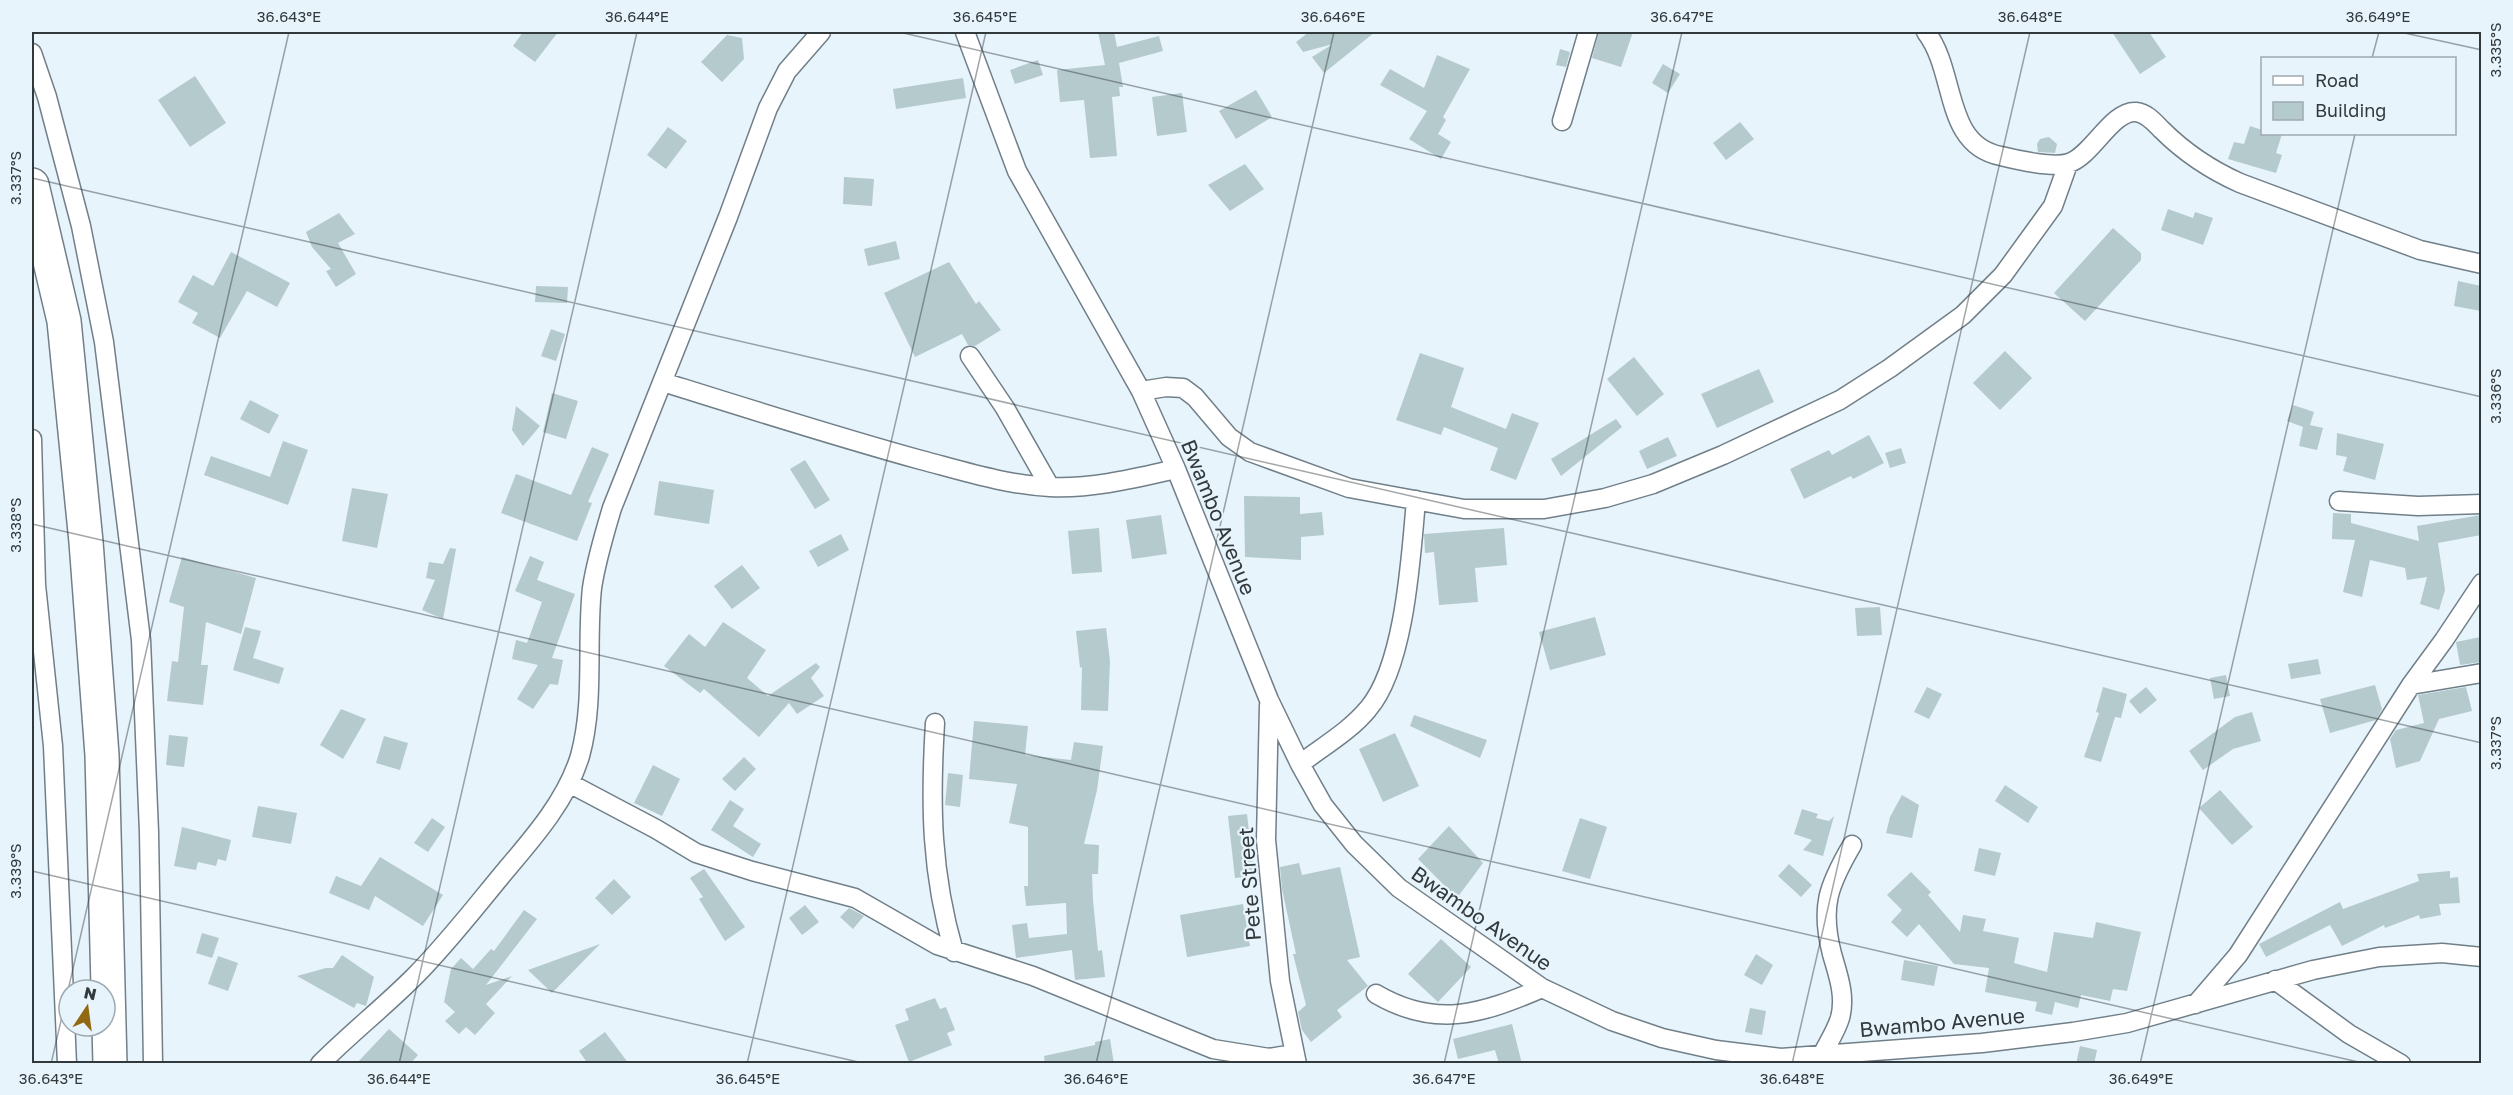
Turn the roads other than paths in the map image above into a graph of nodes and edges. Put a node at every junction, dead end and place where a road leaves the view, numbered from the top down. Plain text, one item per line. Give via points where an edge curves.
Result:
1 (822, 32) edge
2 (965, 32) edge
3 (1588, 32) edge
4 (1926, 32) edge
5 (32, 53) edge
6 (1562, 121) dead end
7 (2068, 164) junction
8 (32, 185) edge
9 (2481, 264) edge
10 (970, 356) dead end
11 (663, 382) junction
12 (1141, 391) junction
13 (32, 439) edge
14 (1176, 469) junction
15 (1050, 487) junction
16 (1416, 500) junction
17 (2339, 501) dead end
18 (2481, 504) edge
19 (2481, 583) edge
20 (2481, 673) edge
21 (2410, 685) junction
22 (1269, 700) junction
23 (935, 723) dead end
24 (1300, 764) junction
25 (569, 783) junction
26 (1852, 845) dead end
27 (954, 952) junction
28 (2481, 957) edge
29 (2275, 980) junction
30 (1542, 988) junction
31 (1376, 994) dead end
32 (2196, 1004) junction
33 (1822, 1055) junction
34 (1297, 1060) edge
35 (1775, 1061) edge
36 (67, 1064) edge
37 (110, 1064) edge
38 (153, 1064) edge
39 (320, 1064) edge
40 (2401, 1064) edge

1 - 11 street via 787,71 768,108
2 - 12 street, Bwambo Avenue via 1017,171
3 - 6 street
4 - 7 street via 1941,60 1967,139 1981,150 2000,156
5 - 38 street via 81,226 104,342 141,640 150,832
7 - 9 street via 2081,157 2119,119 2136,112 2145,115 2213,171 2240,183 2420,250
7 - 16 street via 2053,206 1985,295 1899,362 1840,400 1690,470 1605,498 1508,510 1464,509
8 - 37 highway via 64,321 86,542 102,755
10 - 15 street
11 - 15 street via 836,437 962,470
11 - 25 street via 612,508 597,557 587,718 580,756
12 - 14 street, Bwambo Avenue
12 - 16 street via 1183,388 1250,452 1349,488
13 - 36 street via 36,585 53,746
14 - 15 street via 1124,481
14 - 22 street, Bwambo Avenue
16 - 24 street via 1398,640 1385,678 1368,709
17 - 18 street via 2418,506
19 - 21 street
20 - 21 street
21 - 32 street via 2238,955
22 - 24 street, Bwambo Avenue
22 - 34 street, Pete Street via 1266,840 1280,981
23 - 27 street via 933,846
24 - 30 street, Bwambo Avenue via 1323,805 1379,871
25 - 27 street via 696,853 855,898
25 - 39 street via 539,831 415,977
26 - 33 street via 1834,875 1826,904 1826,924 1842,997 1840,1019
27 - 34 street via 1033,976 1213,1049
28 - 29 street, Bwambo Avenue via 2442,952 2400,955
29 - 32 street, Bwambo Avenue
29 - 40 street via 2349,1034
30 - 31 street via 1496,1007 1457,1014 1410,1011
30 - 35 street, Bwambo Avenue via 1612,1021 1662,1038
32 - 33 street, Bwambo Avenue via 2127,1023 2073,1032
33 - 35 street, Bwambo Avenue

